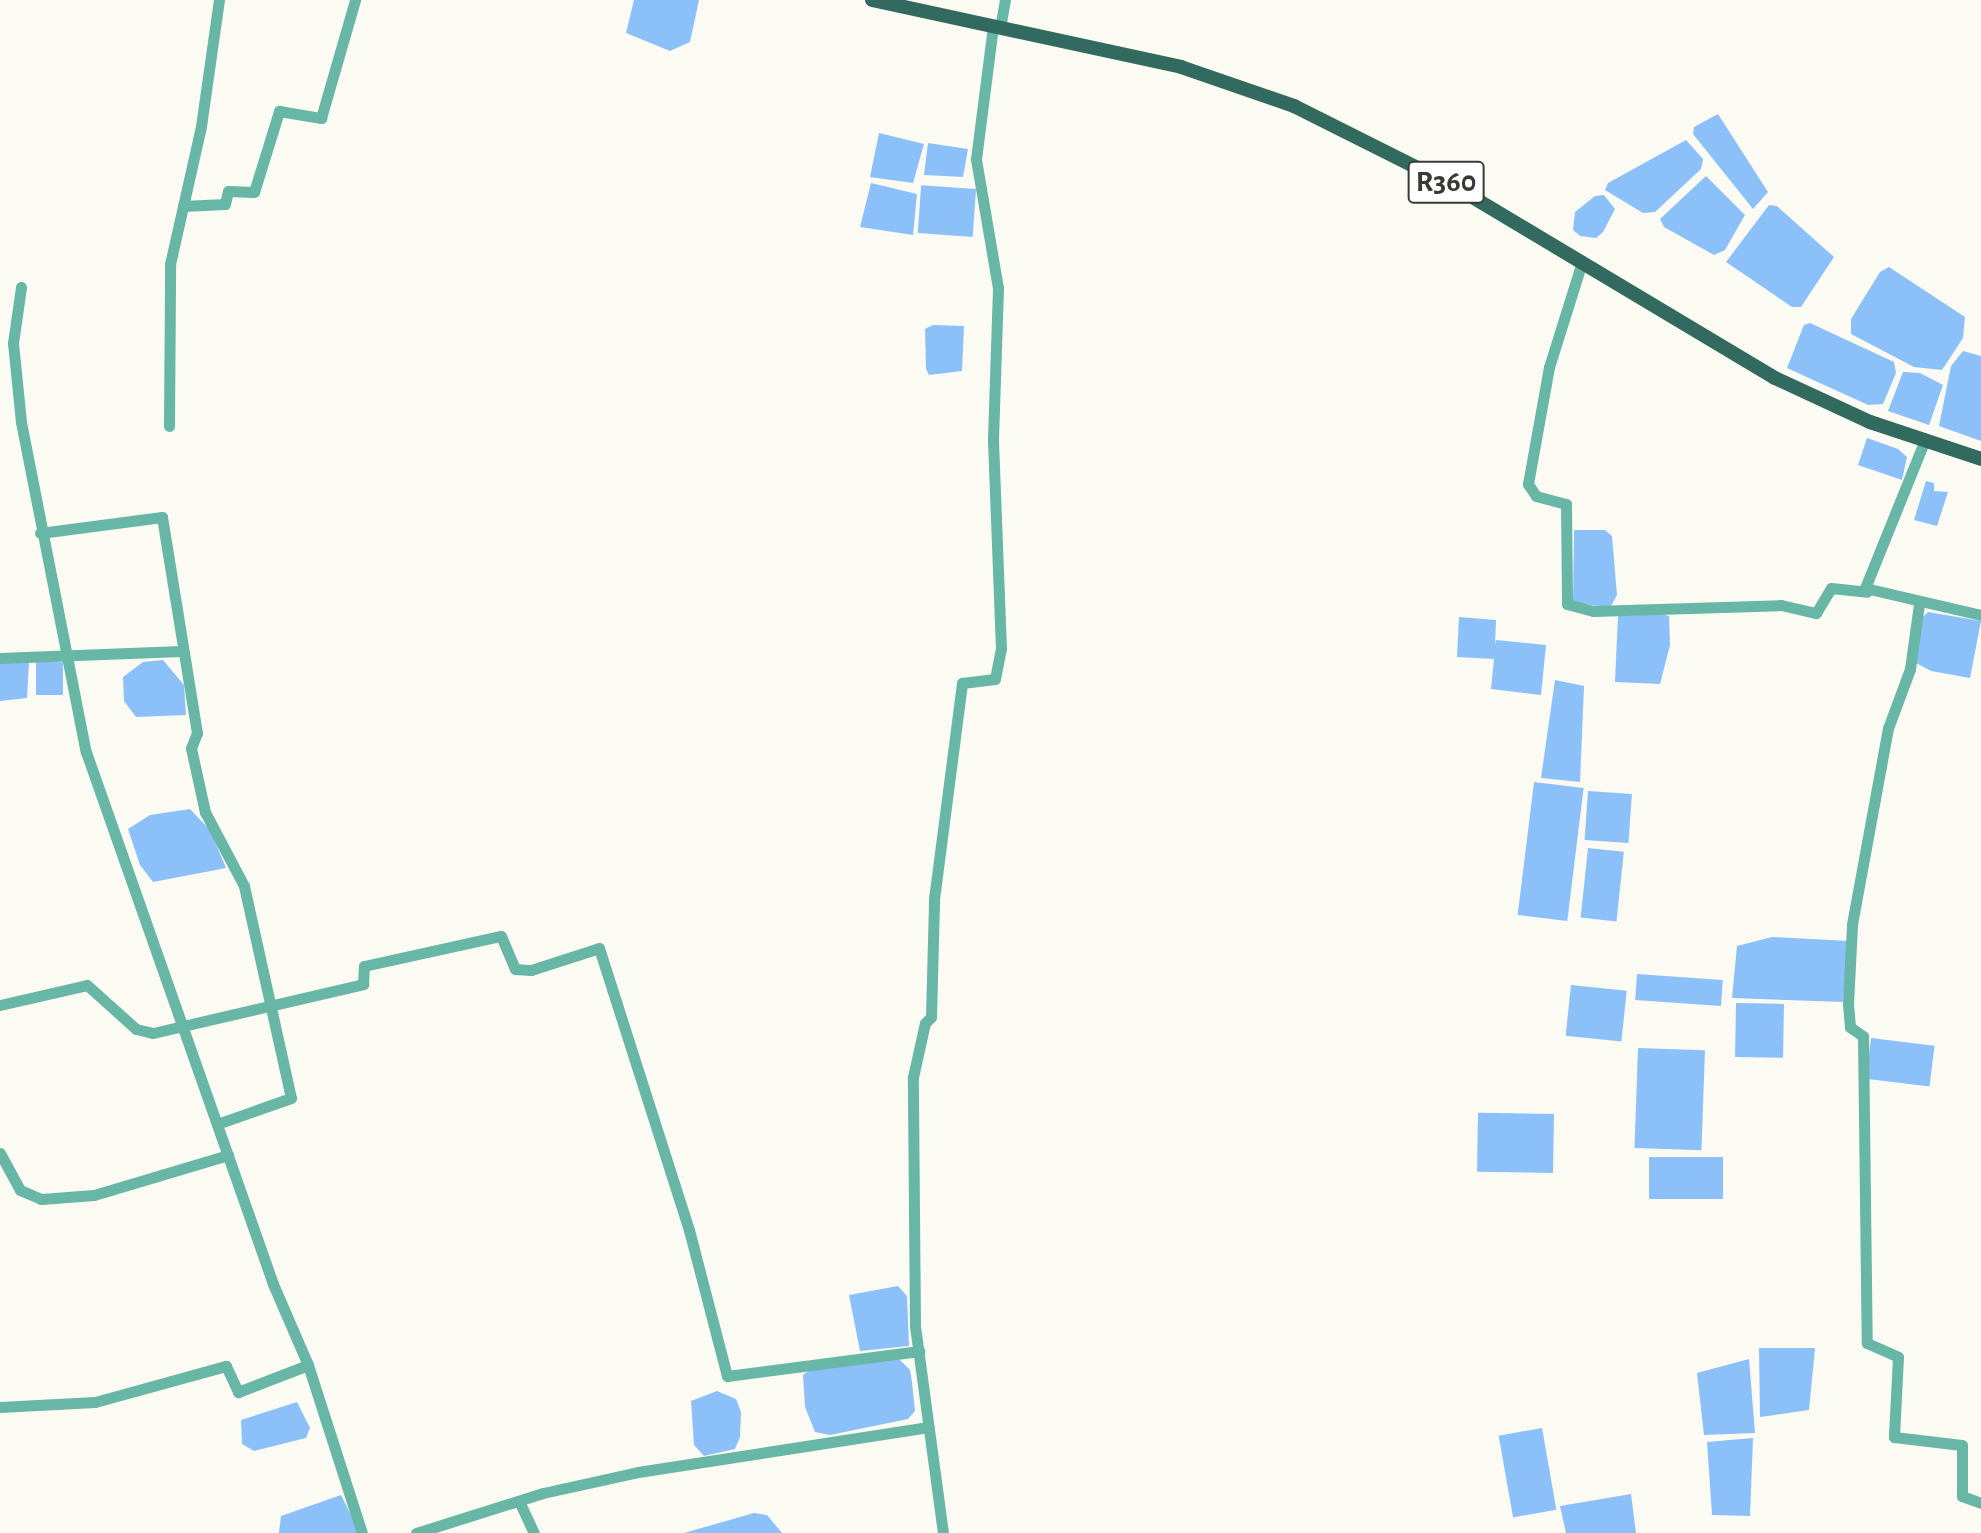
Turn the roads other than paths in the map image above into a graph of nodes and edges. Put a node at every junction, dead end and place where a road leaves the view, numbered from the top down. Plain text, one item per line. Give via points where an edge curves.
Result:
1 (219, 0) edge
2 (355, 0) edge
3 (872, 0) edge
4 (1005, 0) edge
5 (996, 27) junction
6 (183, 206) junction
7 (1581, 265) junction
8 (21, 287) dead end
9 (169, 426) dead end
10 (1924, 442) junction
11 (1981, 459) edge
12 (40, 533) junction
13 (1867, 592) junction
14 (1919, 604) junction
15 (1981, 615) edge
16 (181, 651) junction
17 (65, 657) junction
18 (0, 658) edge
19 (272, 1004) junction
20 (0, 1005) edge
21 (185, 1028) junction
22 (217, 1124) junction
23 (0, 1153) edge
24 (228, 1155) junction
25 (919, 1351) junction
26 (308, 1365) junction
27 (0, 1407) edge
28 (929, 1427) junction
29 (519, 1501) junction
30 (1981, 1503) edge
31 (362, 1533) edge
32 (416, 1533) edge
33 (534, 1533) edge
34 (943, 1533) edge

1 - 6 street
2 - 6 street via 321,118 279,111 254,192 228,191 225,204
3 - 5 main road, R360
4 - 5 street
5 - 7 main road, R360 via 1181,67 1294,106 1454,186
5 - 25 street via 976,159 998,288 993,439 1001,649 995,679 962,683 934,899 931,1017 925,1023 913,1077
6 - 9 street via 170,264
7 - 10 main road, R360 via 1775,378
7 - 13 street via 1549,367 1528,484 1536,496 1566,504 1567,604 1593,611 1781,605 1816,613 1831,588
8 - 12 street via 13,343
10 - 11 main road, R360
10 - 13 street
12 - 16 street via 162,517
12 - 17 street
13 - 14 street
14 - 15 street
14 - 30 street via 1910,669 1888,728 1852,925 1850,1027 1863,1036 1867,1343 1898,1357 1894,1437 1962,1445 1962,1496
16 - 17 street
16 - 19 street via 197,733 191,748 205,812 244,886
17 - 18 street
17 - 21 street via 102,805
19 - 21 street
19 - 22 street via 291,1098
19 - 25 street via 363,984 364,966 501,936 515,969 531,970 599,948 689,1230 727,1376
20 - 21 street via 87,985 136,1029 153,1033
21 - 22 street
22 - 24 street
23 - 24 street via 20,1190 41,1199 94,1195
24 - 26 street
25 - 28 street
26 - 27 street via 238,1392 226,1366 95,1402
26 - 31 street
28 - 29 street via 638,1472
28 - 34 street
29 - 32 street
29 - 33 street

